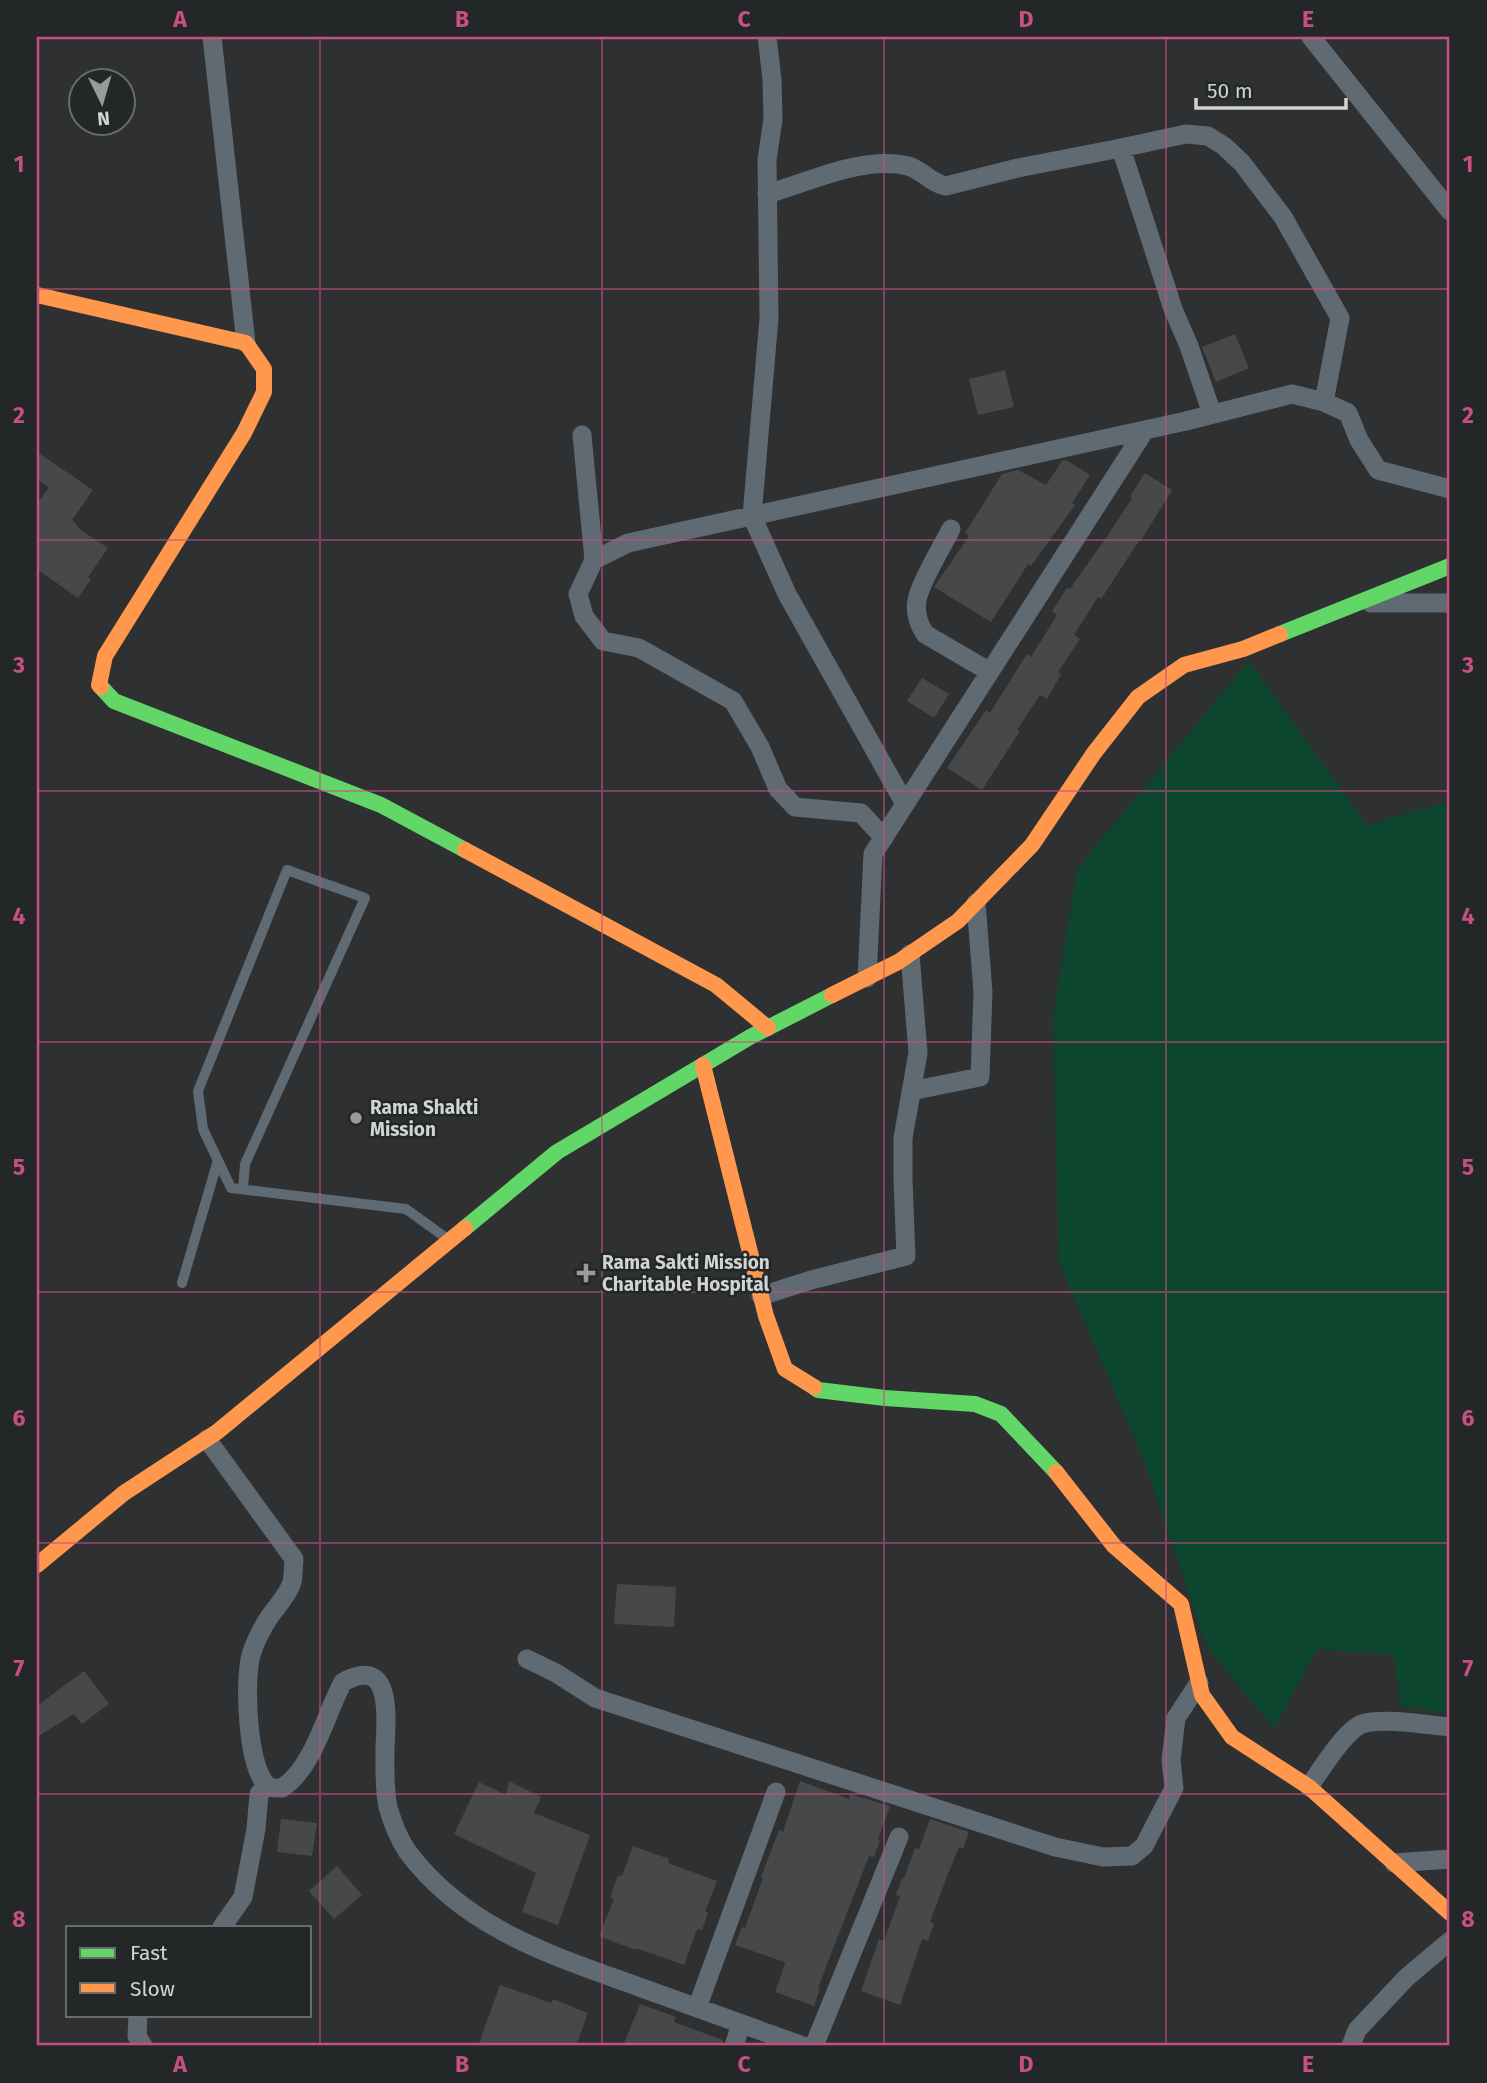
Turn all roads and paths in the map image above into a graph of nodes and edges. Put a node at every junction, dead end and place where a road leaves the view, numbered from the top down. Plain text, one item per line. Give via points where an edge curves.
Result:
1 (212, 37) edge
2 (767, 37) edge
3 (1311, 37) edge
4 (1121, 148) junction
5 (766, 194) junction
6 (1450, 211) edge
7 (37, 295) edge
8 (246, 343) junction
9 (1324, 401) junction
10 (1212, 414) junction
11 (1146, 429) junction
12 (582, 435) dead end
13 (1450, 489) edge
14 (752, 516) junction
15 (951, 529) dead end
16 (594, 560) junction
17 (1450, 566) edge
18 (1357, 603) junction
19 (1450, 603) edge
20 (990, 672) junction
21 (905, 804) junction
22 (884, 838) junction
23 (976, 902) junction
24 (910, 954) junction
25 (867, 978) junction
26 (768, 1028) junction
27 (703, 1065) junction
28 (911, 1091) junction
29 (218, 1160) junction
30 (243, 1189) junction
31 (450, 1240) junction
32 (182, 1283) dead end
33 (761, 1296) junction
34 (207, 1439) junction
35 (37, 1565) edge
36 (527, 1659) dead end
37 (1199, 1683) junction
38 (1450, 1727) edge
39 (267, 1785) junction
40 (1309, 1787) junction
41 (776, 1792) dead end
42 (899, 1837) dead end
43 (1450, 1859) edge
44 (1394, 1863) junction
45 (1450, 1913) edge
46 (223, 1926) edge
47 (1450, 1941) edge
48 (697, 2008) junction
49 (138, 2016) edge
50 (741, 2024) junction
51 (143, 2046) edge
52 (734, 2046) edge
53 (803, 2046) edge
54 (814, 2046) edge
55 (1351, 2046) edge

1 - 8 street
2 - 5 street via 773,118
3 - 6 street
4 - 5 street via 946,186 908,166 877,163
4 - 9 street via 1186,134 1208,136 1241,163 1283,217 1340,318
4 - 10 street
5 - 14 street via 769,318
7 - 8 street
8 - 26 street via 264,369 264,392 244,433 105,656 99,685 114,701 381,805 716,985
9 - 10 street via 1292,394
9 - 13 street via 1348,414 1378,470
10 - 11 street
11 - 14 street
11 - 20 street
12 - 16 street
14 - 16 street via 628,543
14 - 21 street via 787,594
15 - 20 street via 918,597 919,625 925,634
16 - 22 street via 578,594 584,616 603,640 639,648 733,701 778,789 795,807 861,813
17 - 18 street
18 - 19 street
18 - 23 street via 1242,649 1184,665 1138,697 1032,845
20 - 21 street
21 - 22 street
22 - 25 street via 873,854
23 - 24 street via 958,921
23 - 28 street via 983,992 979,1077
24 - 25 street
24 - 28 street via 918,1052
25 - 26 street
26 - 27 street
27 - 31 street via 557,1152
27 - 33 street
28 - 33 street via 903,1138 906,1256
29 - 30 lane via 231,1188
29 - 30 lane via 204,1129 198,1091 287,870 365,898 245,1164
29 - 32 lane
30 - 31 lane via 406,1209
31 - 34 street
33 - 37 street via 785,1369 818,1390 975,1404 1001,1415 1049,1464 1114,1546 1181,1604
34 - 35 street via 124,1493
34 - 39 street via 294,1559 292,1583 251,1654 247,1679 251,1746
36 - 37 street via 595,1698 1055,1847 1103,1857 1132,1856 1144,1846 1161,1816 1174,1788 1175,1718
37 - 40 street via 1202,1695 1233,1737
38 - 40 street via 1361,1724 1345,1737
39 - 46 street via 259,1794 243,1897
39 - 48 street via 282,1788 289,1784 313,1749 343,1682 368,1676 377,1681 387,1702 388,1806 405,1847 423,1871 468,1912 544,1952
40 - 44 street
41 - 48 street
42 - 54 street
43 - 44 street
44 - 45 street
47 - 55 street via 1357,2030
48 - 50 street
49 - 51 street via 137,2036
50 - 52 street
50 - 53 street

